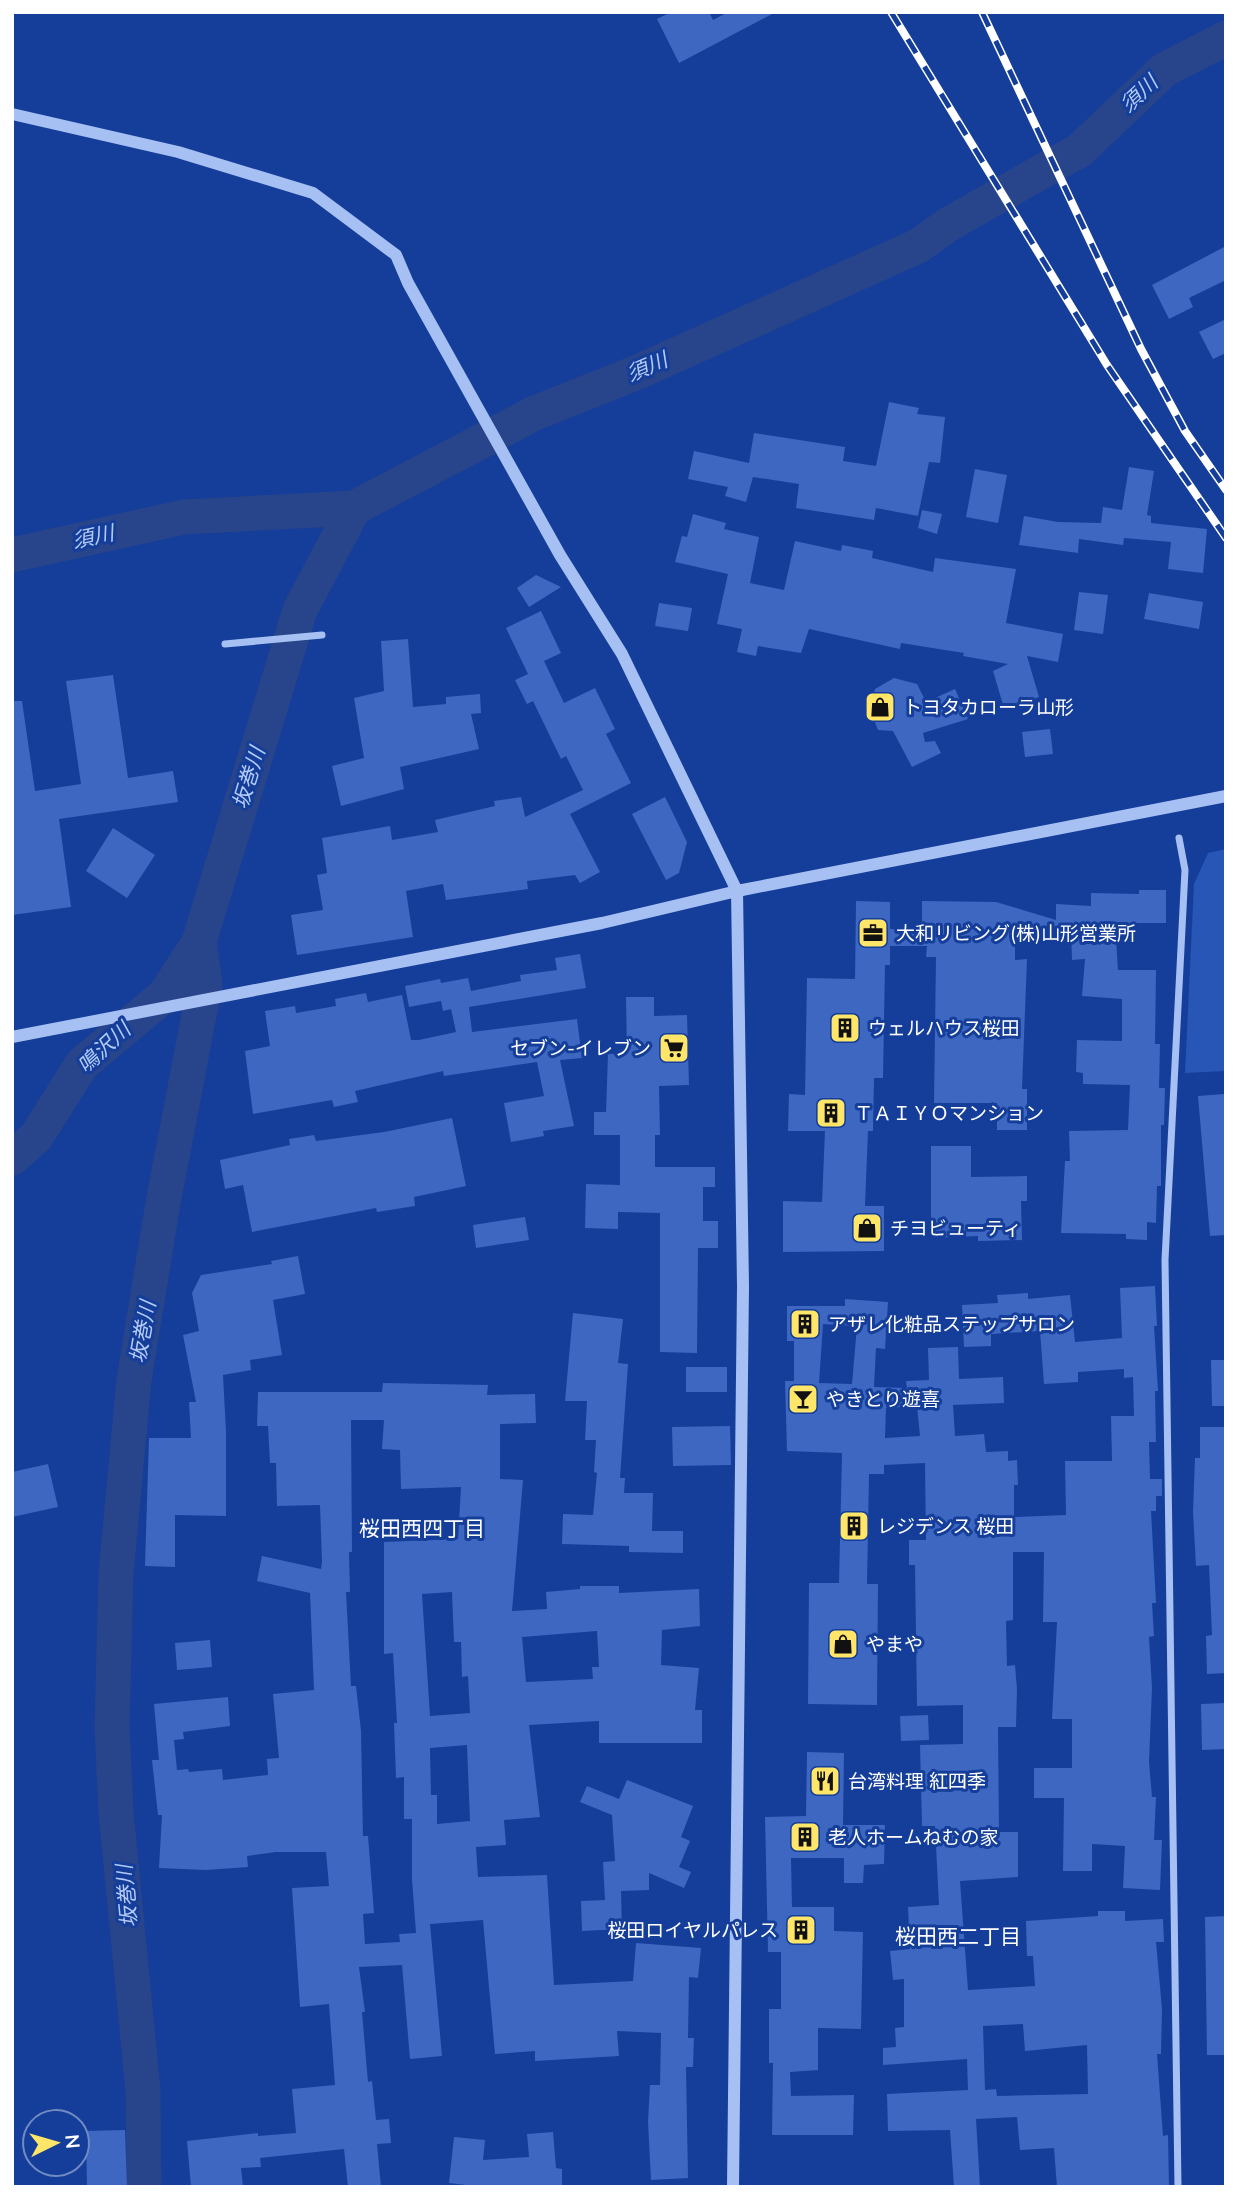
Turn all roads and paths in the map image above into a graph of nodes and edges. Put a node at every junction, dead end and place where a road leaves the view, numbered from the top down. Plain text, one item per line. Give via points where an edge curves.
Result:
1 (12, 114) edge
2 (321, 635) dead end
3 (225, 643) dead end
4 (1226, 796) edge
5 (1179, 838) dead end
6 (737, 891) junction
7 (12, 1037) edge
8 (733, 2187) edge
9 (1178, 2187) edge

1 - 6 street via 172,151 313,193 396,255 547,533 622,654
2 - 3 street
4 - 6 street
5 - 9 street via 1185,870 1165,1260
6 - 7 street via 602,923
6 - 8 street via 743,1286

